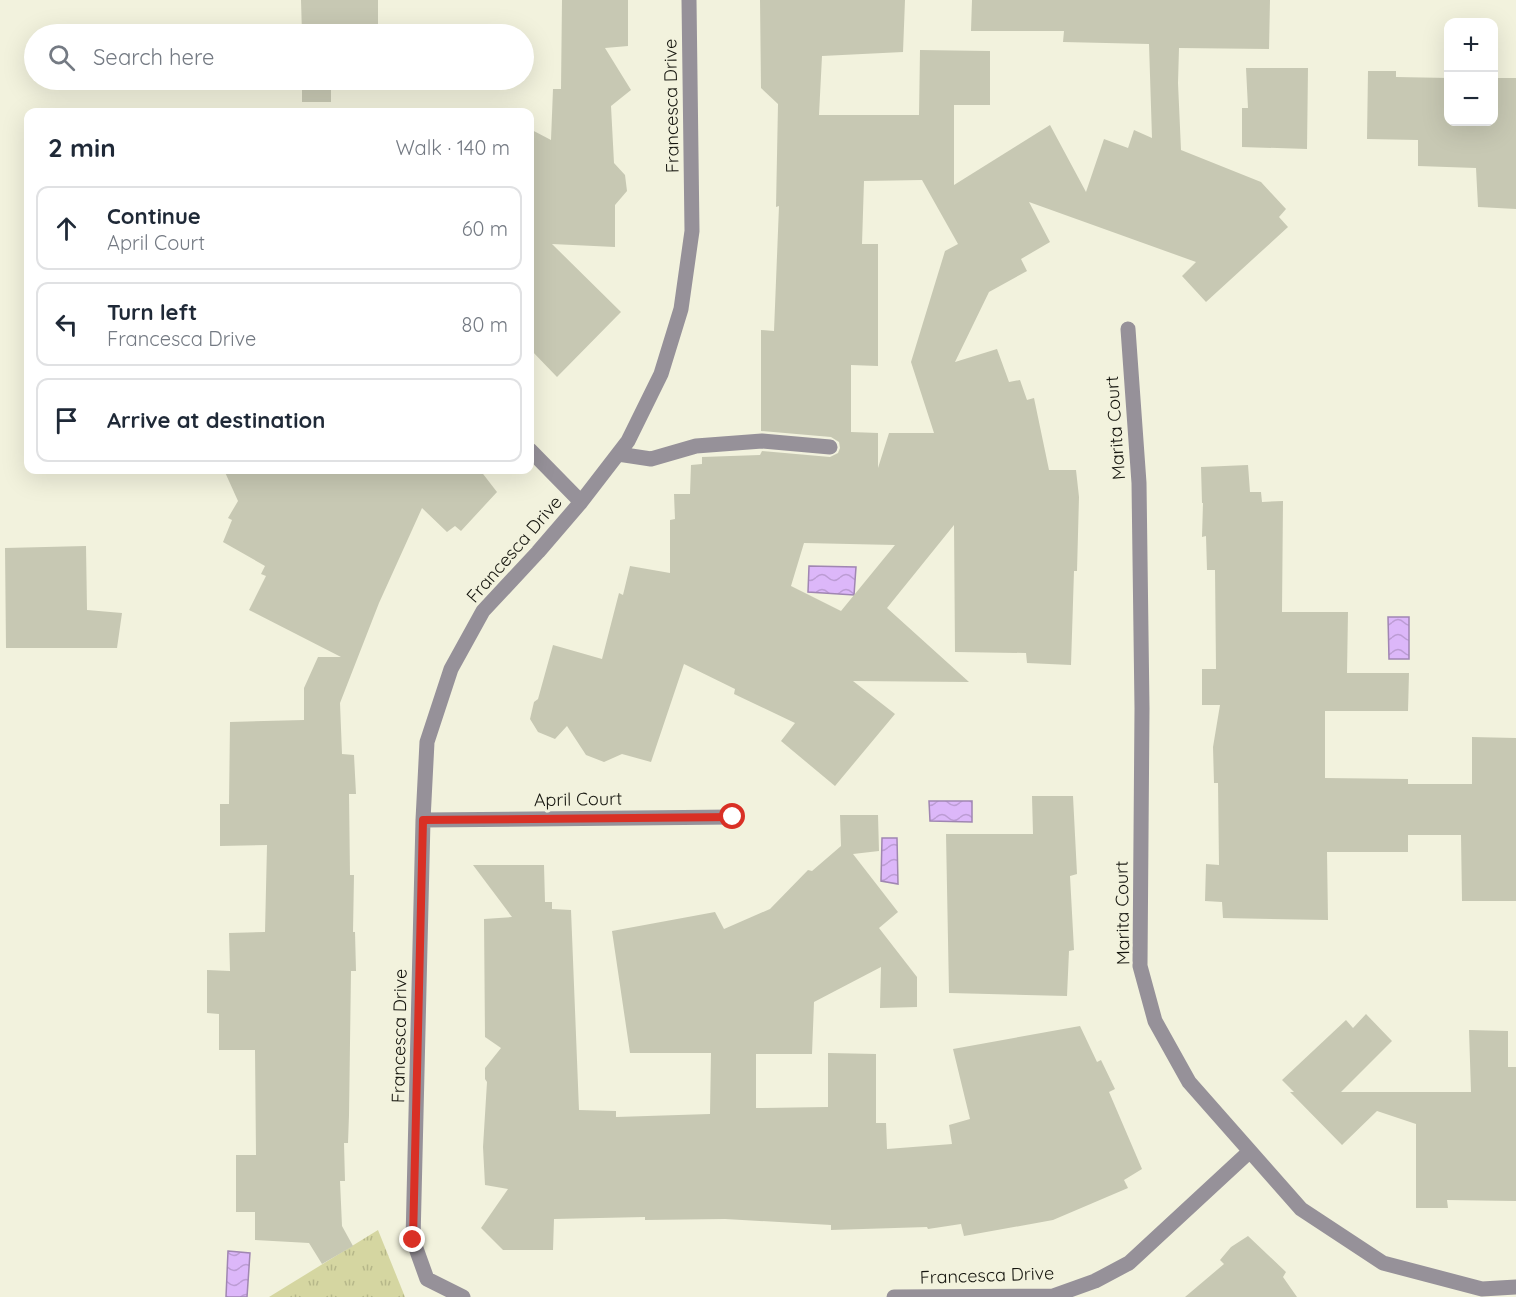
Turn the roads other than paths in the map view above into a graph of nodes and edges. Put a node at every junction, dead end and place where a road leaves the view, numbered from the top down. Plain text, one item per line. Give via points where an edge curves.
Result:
1 (689, 0) edge
2 (1128, 328) dead end
3 (830, 447) dead end
4 (534, 454) edge
5 (618, 454) junction
6 (581, 502) junction
7 (733, 817) dead end
8 (423, 820) junction
9 (1248, 1152) junction
10 (1516, 1287) edge
11 (463, 1297) edge
12 (894, 1297) edge

1 - 5 street, Francesca Drive via 692,231 681,309 661,374
2 - 9 street, Marita Court via 1139,483 1140,966 1155,1021 1189,1082
3 - 5 street via 762,441 696,446 651,459
4 - 6 street
5 - 6 street, Francesca Drive
6 - 8 street, Francesca Drive via 483,611 451,669 427,742
7 - 8 street, April Court
8 - 11 street, Francesca Drive via 413,1240 427,1279
9 - 10 street, Marita Court via 1300,1209 1383,1263 1482,1288
9 - 12 street, Francesca Drive via 1128,1263 1095,1281 1053,1296

